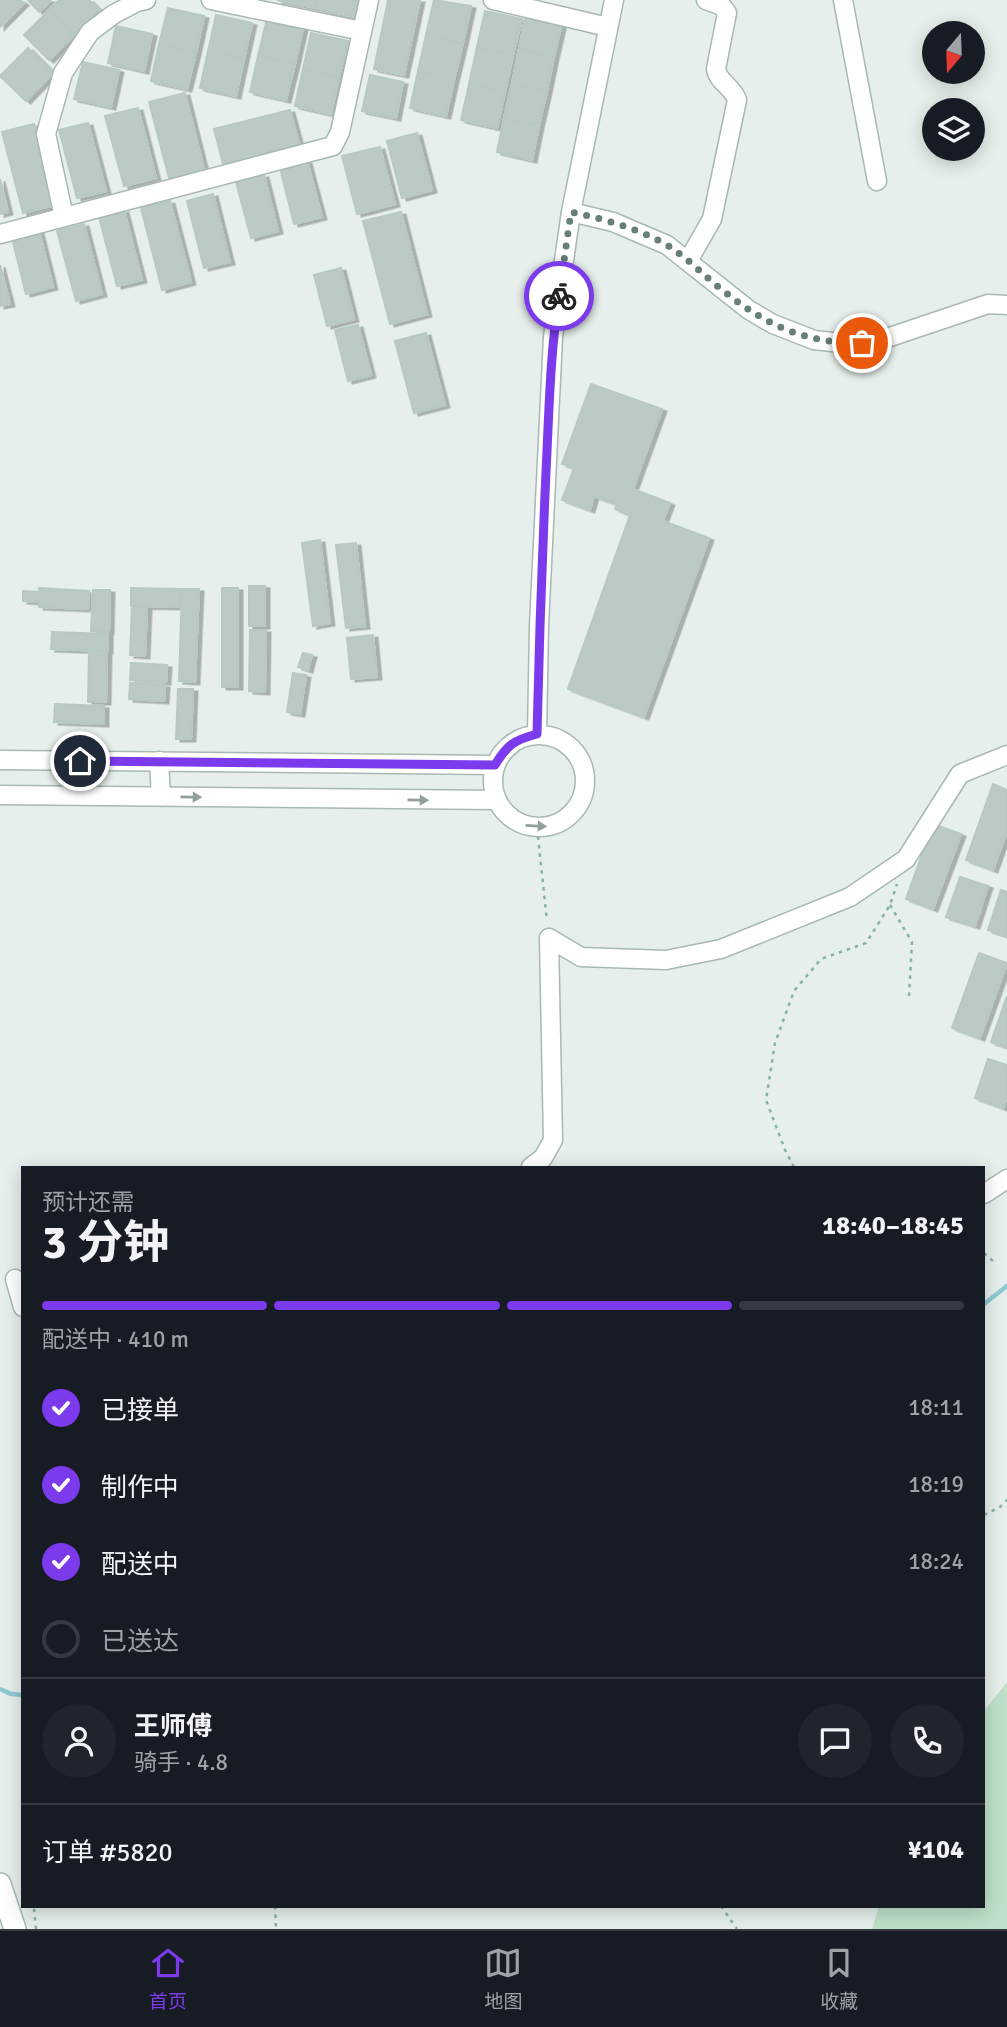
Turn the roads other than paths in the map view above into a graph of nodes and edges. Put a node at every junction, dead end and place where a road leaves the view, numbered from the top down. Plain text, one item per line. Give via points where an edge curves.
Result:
1 (146, 0) edge
2 (211, 0) edge
3 (369, 0) edge
4 (493, 0) edge
5 (614, 0) edge
6 (706, 0) edge
7 (843, 0) edge
8 (269, 6) edge
9 (608, 27) junction
10 (362, 31) junction
11 (877, 181) dead end
12 (571, 212) junction
13 (64, 217) junction
14 (0, 234) edge
15 (688, 261) junction
16 (1007, 305) edge
17 (537, 734) junction
18 (1007, 754) edge
19 (0, 760) edge
20 (159, 761) junction
21 (495, 765) junction
22 (0, 795) edge
23 (161, 797) junction
24 (496, 800) junction
25 (532, 1166) edge
26 (1007, 1179) edge
27 (985, 1193) edge
28 (19, 1276) edge
29 (0, 1290) edge
30 (0, 1884) edge
31 (15, 1929) edge

1 - 13 street via 114,14 90,32 62,73 46,134
2 - 8 street
3 - 10 street
4 - 9 street
5 - 9 street
6 - 15 street via 727,13 716,69 737,100 712,219
7 - 11 street
8 - 10 street
9 - 12 street
10 - 13 street via 333,146
12 - 15 street via 613,222 667,245
12 - 17 street via 553,337
13 - 14 street
15 - 16 street via 749,310 814,340 884,339 988,304
17 - 21 street via 519,738
24 -> 17 street via 520,824 537,828 569,817 580,803 586,785 583,765 573,749 556,738
18 - 25 street via 960,774 906,859 849,897 721,949 666,960 582,957 549,938 553,1140
19 - 20 street
20 - 21 street
20 - 23 street
21 - 24 street via 492,783
22 - 23 street
23 -> 24 street
26 - 27 street
28 - 29 street
30 - 31 main road

